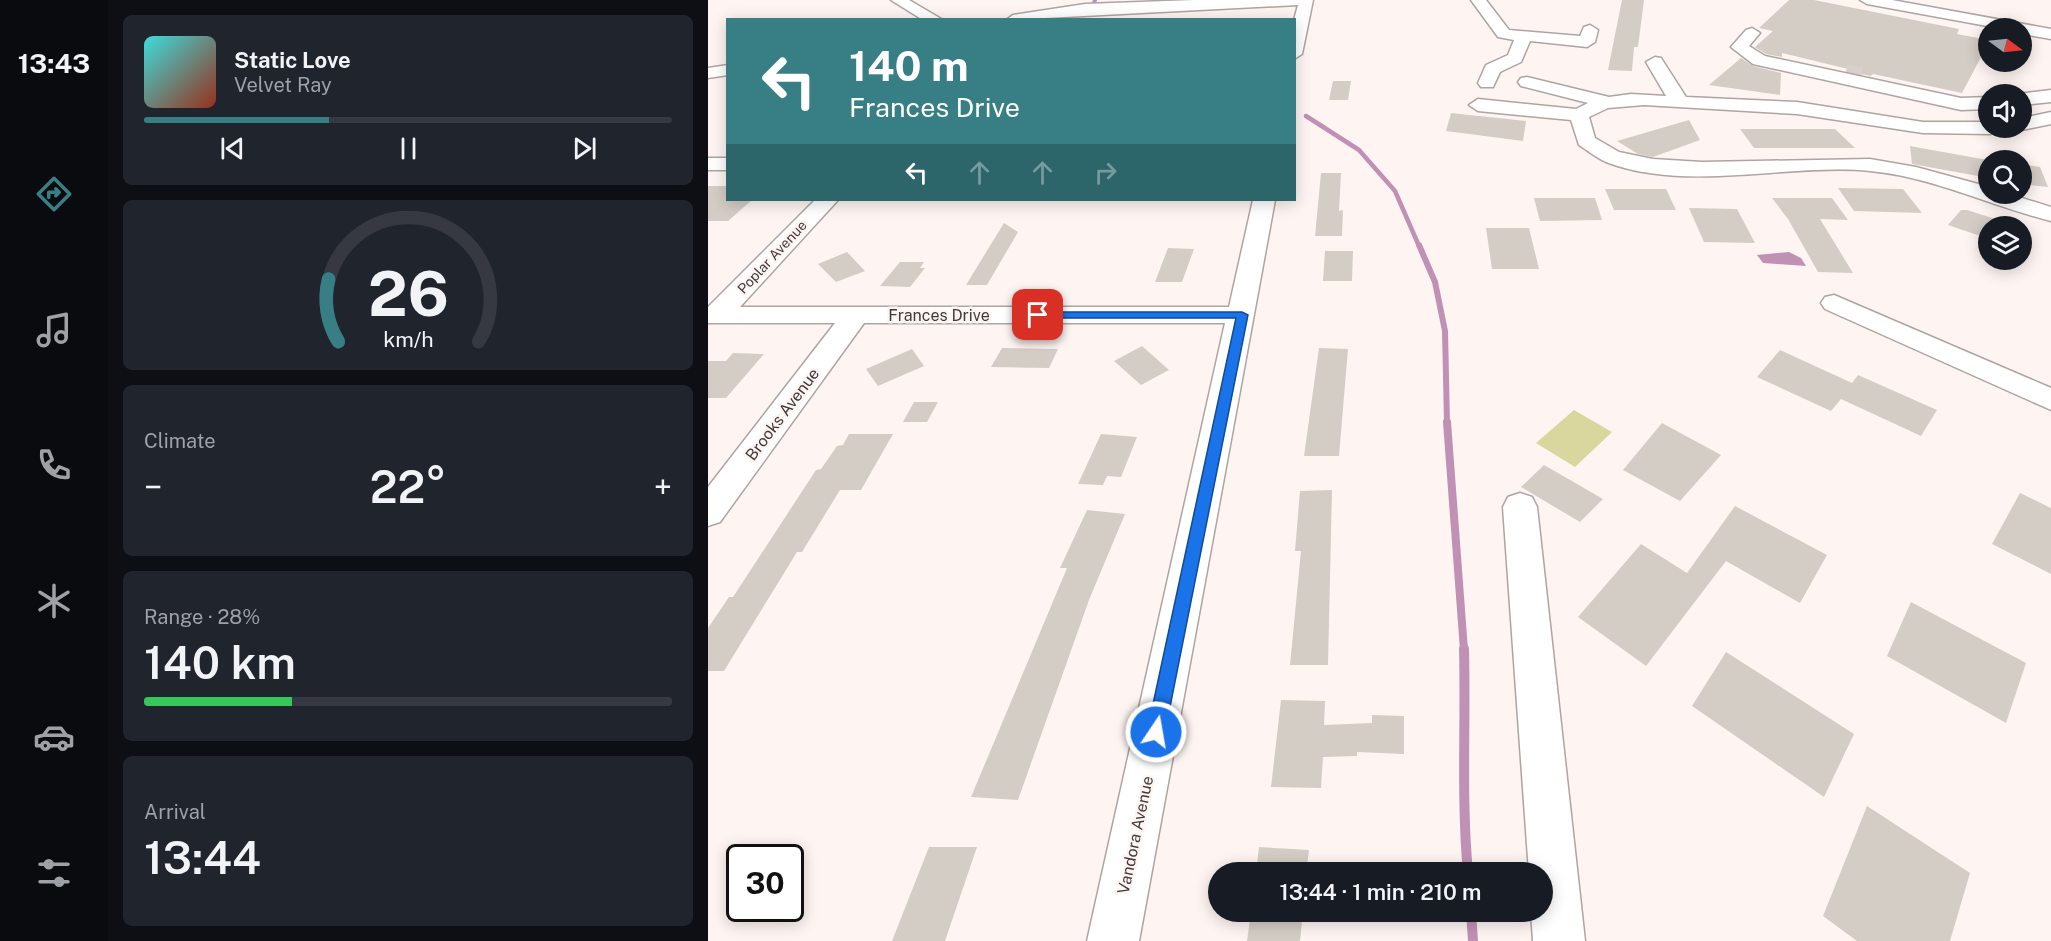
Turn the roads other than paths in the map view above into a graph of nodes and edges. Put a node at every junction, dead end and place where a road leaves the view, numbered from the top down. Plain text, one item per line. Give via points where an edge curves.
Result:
1 (898, 0) edge
2 (1301, 0) edge
3 (1306, 0) edge
4 (1479, 0) edge
5 (1867, 0) edge
6 (1132, 4) edge
7 (1068, 6) edge
8 (932, 18) edge
9 (1020, 18) edge
10 (1978, 21) edge
11 (1590, 30) dead end
12 (2032, 31) edge
13 (1752, 33) dead end
14 (2051, 34) edge
15 (1524, 36) junction
16 (1296, 45) edge
17 (1655, 62) dead end
18 (726, 70) edge
19 (1846, 72) tunnel mouth
20 (708, 73) edge
21 (1821, 74) junction
22 (1527, 82) dead end
23 (1486, 83) dead end
24 (2051, 96) edge
25 (2032, 98) edge
26 (1606, 102) junction
27 (1680, 103) junction
28 (1978, 103) edge
29 (1478, 105) dead end
30 (1579, 115) junction
31 (2051, 118) edge
32 (2032, 122) edge
33 (1978, 128) edge
34 (708, 164) edge
35 (726, 164) edge
36 (826, 201) edge
37 (1264, 201) edge
38 (2051, 214) edge
39 (1834, 303) dead end
40 (712, 315) edge
41 (856, 315) junction
42 (1242, 315) junction
43 (2051, 400) edge
44 (1520, 507) dead end
45 (708, 512) edge
46 (1113, 941) edge
47 (1559, 941) edge

1 - 8 street
2 - 6 street
3 - 16 street
4 - 15 street via 1504,34
5 - 10 street
6 - 7 street
7 - 9 street
11 - 15 street via 1587,42
12 - 14 street
13 - 21 street via 1739,48 1759,60
15 - 23 street via 1515,58 1492,69
17 - 27 street
18 - 20 street
19 - 21 street
21 - 28 street via 1875,82 1961,104
22 - 26 street
24 - 25 street
26 - 27 street via 1634,99
26 - 30 street
27 - 33 street via 1769,105 1925,129
29 - 30 street
30 - 38 street via 1581,136 1596,152 1633,163 1710,169 1869,165
31 - 32 street
34 - 35 street
36 - 40 street, Poplar Avenue
37 - 42 street, Vandora Avenue
39 - 43 street
40 - 41 street, Frances Drive
41 - 42 street, Frances Drive
41 - 45 street, Brooks Avenue
42 - 46 street, Vandora Avenue
44 - 47 street

